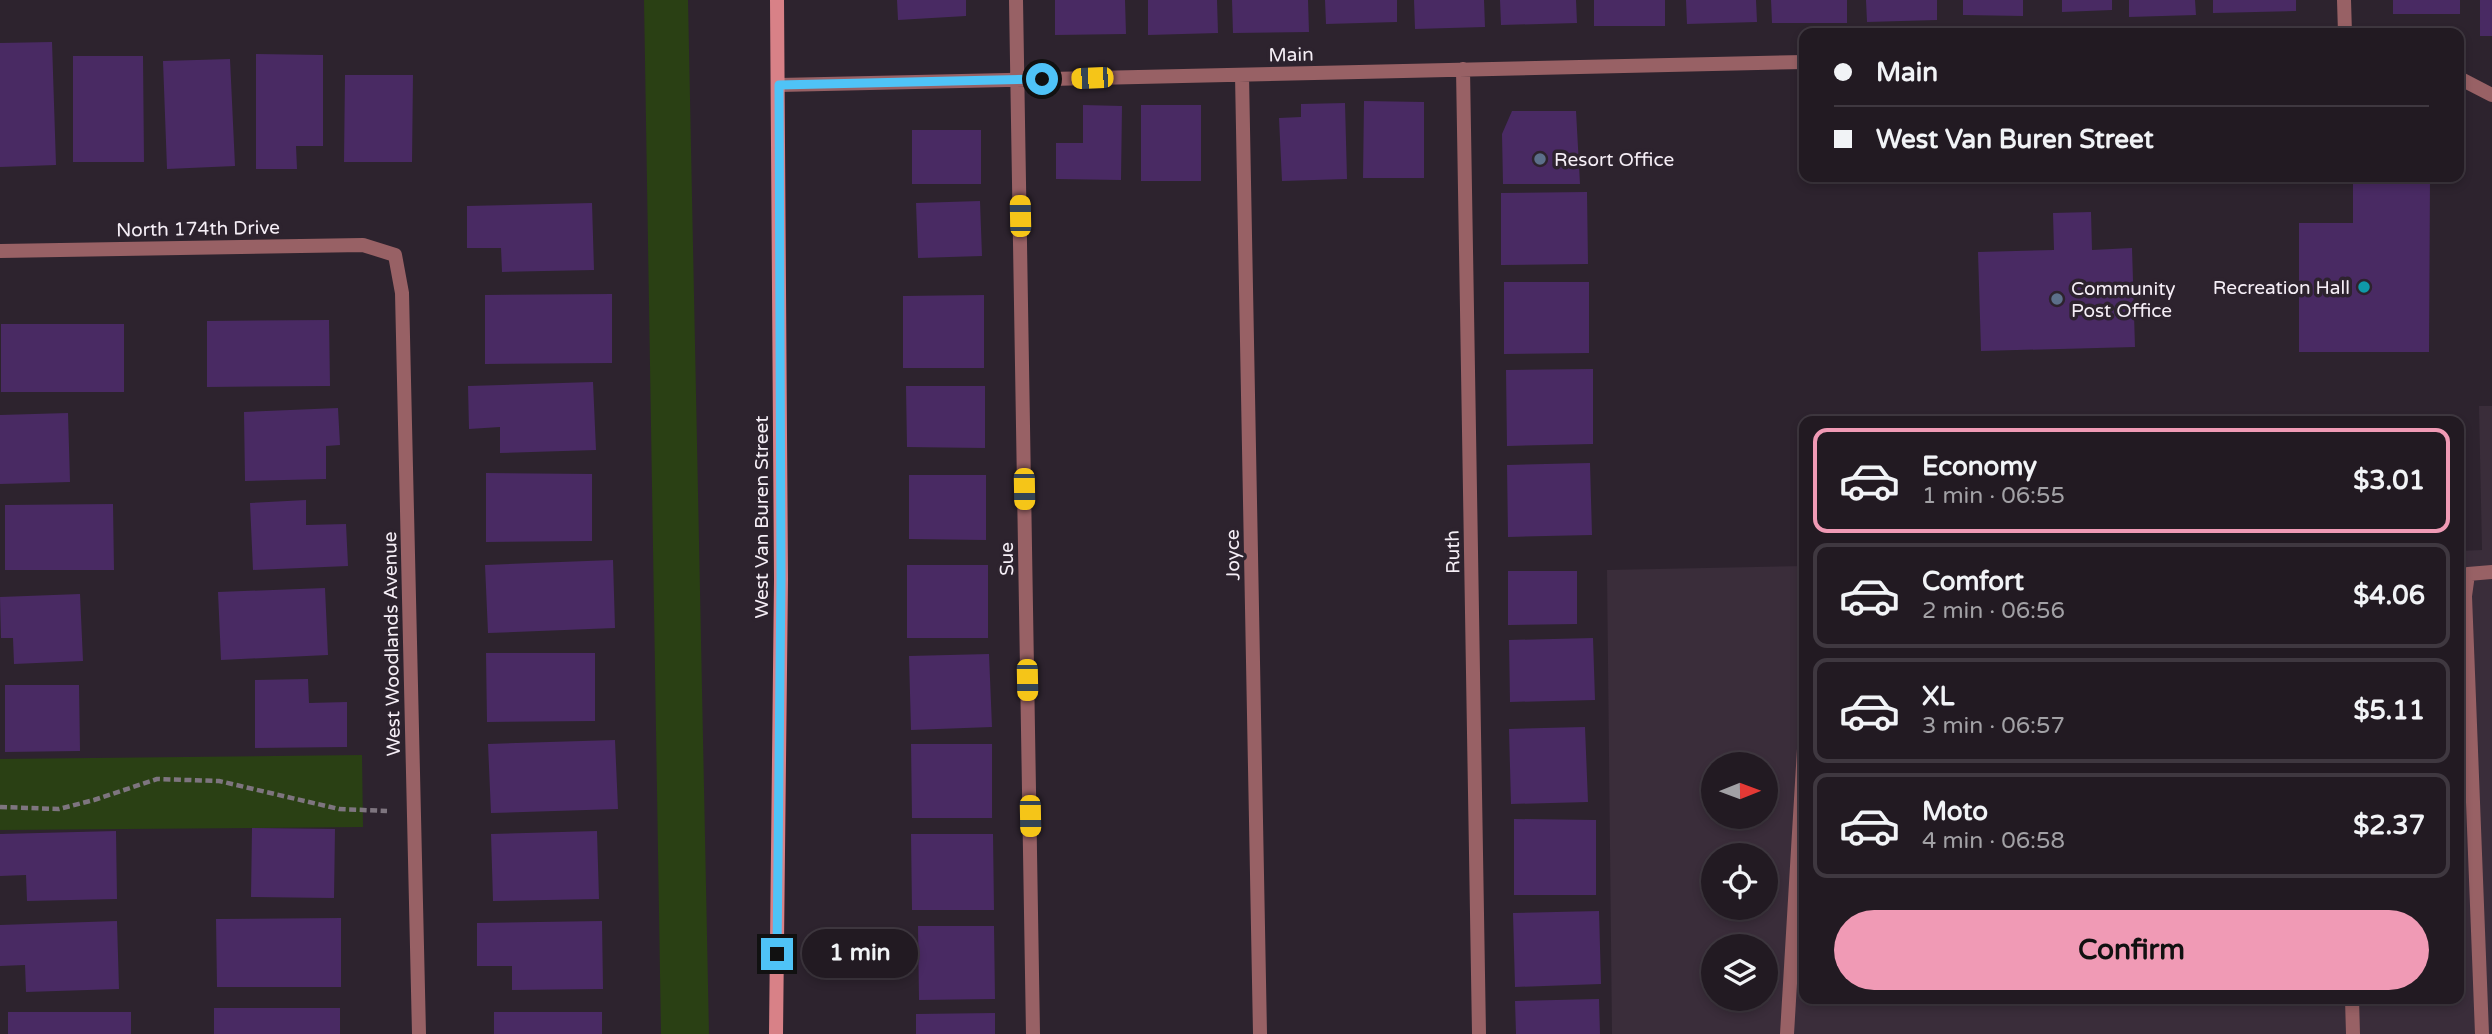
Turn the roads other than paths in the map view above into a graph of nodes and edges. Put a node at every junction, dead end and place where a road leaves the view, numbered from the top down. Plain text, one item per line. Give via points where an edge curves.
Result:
1 (777, 0) edge
2 (1016, 0) edge
3 (2344, 0) edge
4 (2345, 28) edge
5 (1799, 62) edge
6 (1463, 69) junction
7 (1242, 75) junction
8 (1017, 80) junction
9 (2464, 81) edge
10 (779, 85) junction
11 (2492, 95) edge
12 (0, 251) edge
13 (395, 255) joint
14 (2492, 572) edge
15 (2464, 679) edge
16 (1799, 833) edge
17 (2352, 1004) edge
18 (419, 1034) edge
19 (776, 1034) edge
20 (1033, 1034) edge
21 (1260, 1034) edge
22 (1479, 1034) edge
23 (1787, 1034) edge
24 (2353, 1034) edge
25 (2482, 1034) edge

1 - 10 main road, West Van Buren Street
2 - 8 street, Sue
3 - 4 street
5 - 6 street, Main
6 - 7 street, Main
6 - 22 street, Ruth
7 - 8 street, Main
7 - 21 street, Joyce
8 - 10 street, Main
8 - 20 street, Sue
9 - 11 street
10 - 19 main road, West Van Buren Street via 781,593
12 - 13 street, North 174th Drive via 363,245
13 - 18 street, West Woodlands Avenue via 402,293
14 - 15 street via 2468,574
15 - 25 street
16 - 23 street
17 - 24 street

